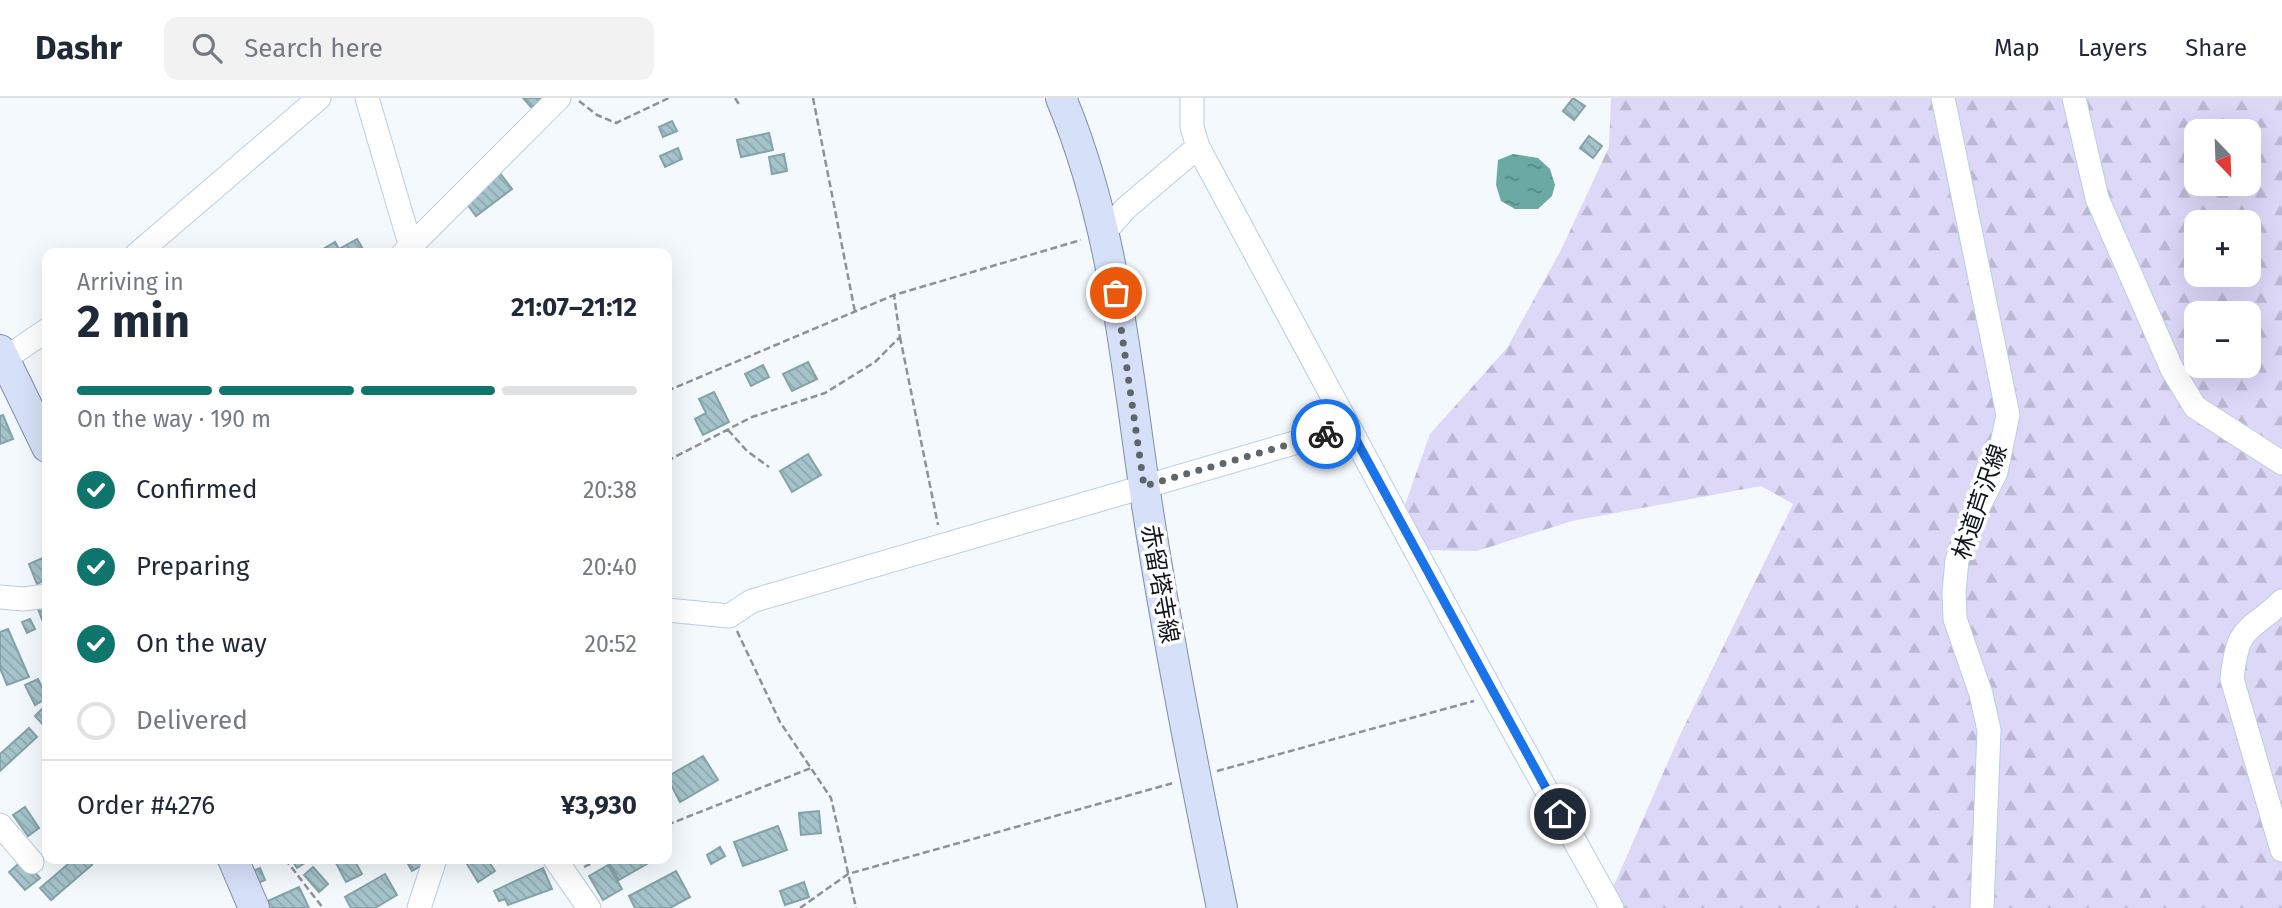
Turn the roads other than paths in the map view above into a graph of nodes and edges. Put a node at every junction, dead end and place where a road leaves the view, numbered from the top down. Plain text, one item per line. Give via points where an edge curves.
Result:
1 (319, 98) edge
2 (368, 98) edge
3 (559, 98) edge
4 (1061, 98) edge
5 (1192, 98) edge
6 (1943, 98) edge
7 (2074, 98) edge
8 (1198, 147) junction
9 (1104, 233) junction
10 (144, 248) edge
11 (409, 248) edge
12 (413, 248) edge
13 (42, 333) edge
14 (2, 357) edge
15 (1349, 427) junction
16 (42, 437) edge
17 (2282, 463) edge
18 (1144, 486) junction
19 (0, 597) edge
20 (42, 597) edge
21 (2282, 601) edge
22 (672, 610) edge
23 (0, 825) edge
24 (2282, 850) edge
25 (32, 862) dead end
26 (235, 864) edge
27 (433, 864) edge
28 (558, 864) edge
29 (254, 908) edge
30 (419, 908) edge
31 (589, 908) edge
32 (1222, 908) edge
33 (1612, 908) edge
34 (1982, 908) edge

1 - 10 street
2 - 11 street
3 - 12 street
4 - 9 main road, 赤留塔寺線 via 1077,136
5 - 8 street via 1192,127
6 - 34 street, 林道芦沢線 via 2008,415 1996,472 1957,560 1954,592 1955,619 1989,730
7 - 17 street via 2097,198 2172,369 2195,407
8 - 9 street via 1126,208
8 - 15 street
9 - 18 main road, 赤留塔寺線 via 1128,359
13 - 14 street
14 - 16 main road
15 - 18 street
15 - 33 street
18 - 22 street via 752,601 729,616
18 - 32 main road, 赤留塔寺線
19 - 20 street
21 - 24 street via 2247,627 2235,650 2232,679
23 - 25 street
26 - 29 main road
27 - 30 street
28 - 31 street

